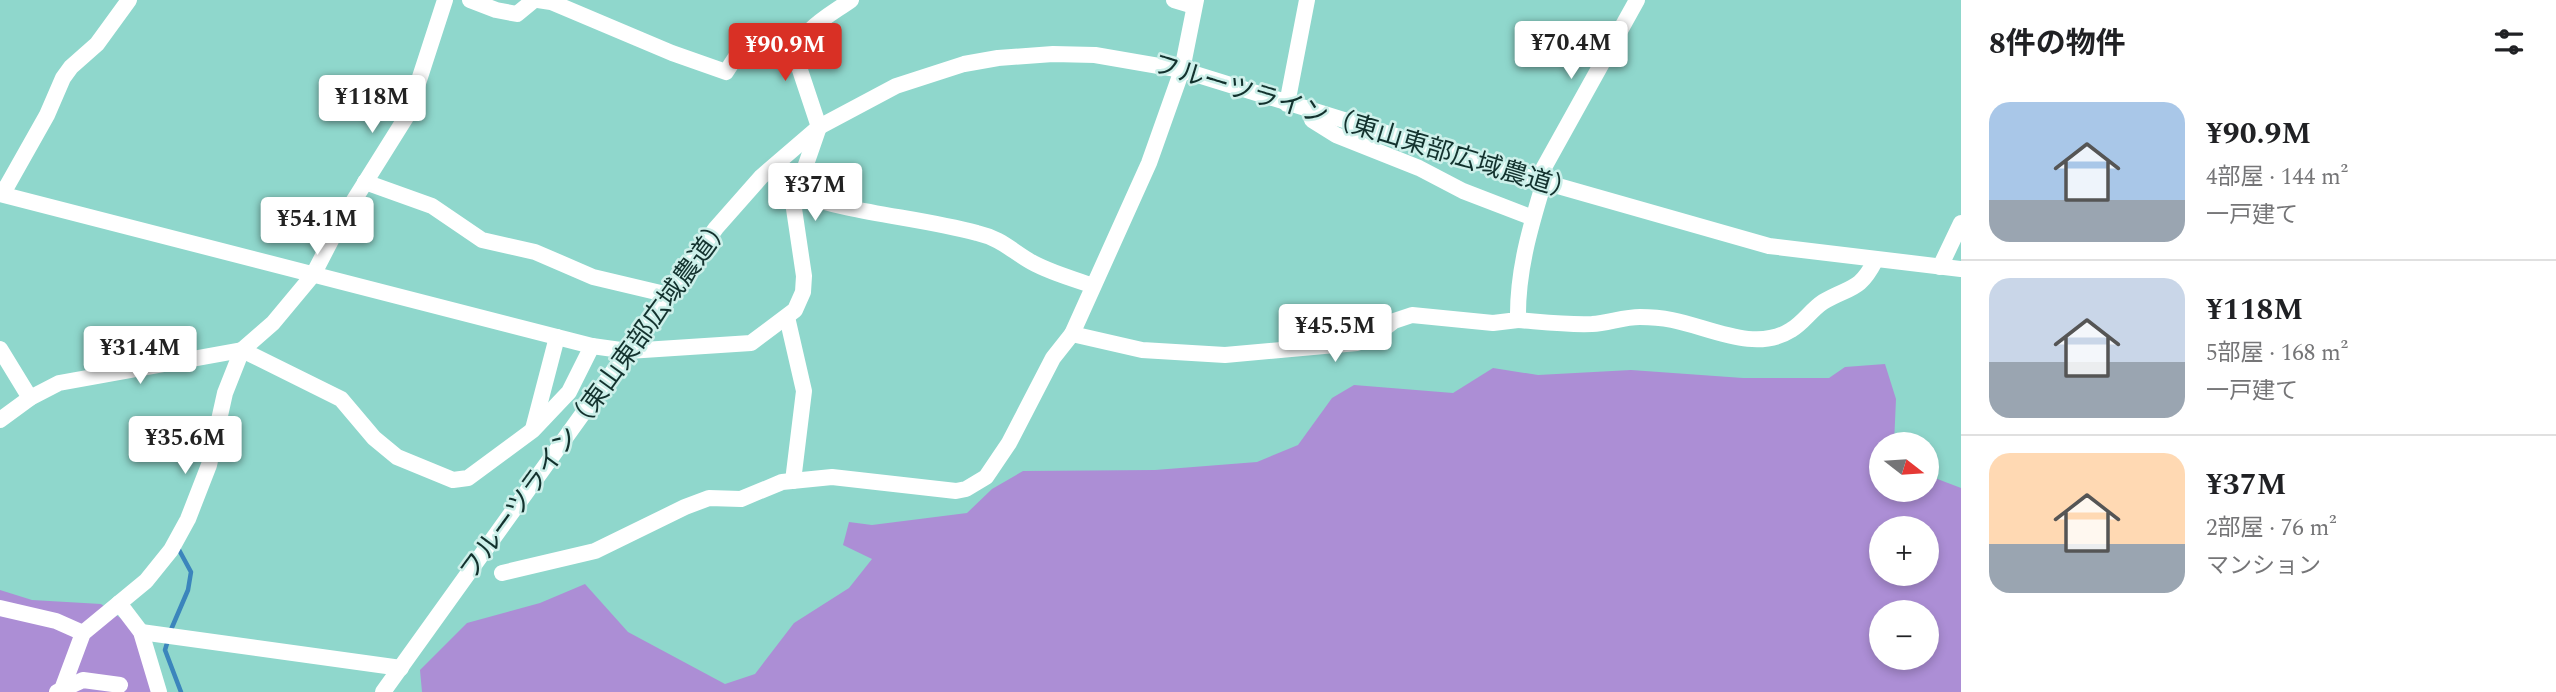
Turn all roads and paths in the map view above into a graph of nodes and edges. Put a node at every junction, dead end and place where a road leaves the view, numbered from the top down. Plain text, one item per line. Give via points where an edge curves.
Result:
1 (129, 0) edge
2 (445, 0) edge
3 (470, 0) edge
4 (536, 0) edge
5 (851, 0) edge
6 (1174, 0) edge
7 (1307, 0) edge
8 (1637, 0) edge
9 (1195, 3) edge
10 (800, 40) junction
11 (1181, 70) junction
12 (1287, 104) junction
13 (1311, 111) junction
14 (819, 127) junction
15 (1541, 181) junction
16 (365, 182) junction
17 (795, 192) junction
18 (0, 193) edge
19 (1533, 218) junction
20 (1961, 223) edge
21 (1875, 261) junction
22 (1940, 267) junction
23 (1961, 269) edge
24 (313, 275) junction
25 (1093, 286) junction
26 (669, 295) junction
27 (791, 313) junction
28 (1518, 320) junction
29 (1072, 334) junction
30 (556, 337) junction
31 (592, 346) junction
32 (0, 349) edge
33 (242, 350) junction
34 (628, 351) junction
35 (30, 398) junction
36 (0, 420) edge
37 (533, 430) junction
38 (793, 481) junction
39 (502, 573) dead end
40 (119, 603) junction
41 (0, 608) edge
42 (83, 633) junction
43 (145, 633) junction
44 (401, 668) junction
45 (120, 685) dead end
46 (60, 691) edge
47 (159, 692) edge
48 (383, 692) edge

1 - 18 street via 97,44 62,78 47,115
2 - 16 street via 408,114
3 - 4 street via 517,14
4 - 10 street via 726,72 750,35
5 - 10 street
6 - 9 street
7 - 12 street
8 - 15 street
9 - 11 street
10 - 14 street via 797,61
11 - 12 street, フルーツライン（東山東部広域農道）
11 - 14 street, フルーツライン（東山東部広域農道） via 1095,55 998,58 896,86
11 - 25 street via 1149,163
12 - 13 street, フルーツライン（東山東部広域農道）
13 - 15 street, フルーツライン（東山東部広域農道）
13 - 19 street via 1312,120 1336,135
14 - 17 street
14 - 26 street, フルーツライン（東山東部広域農道） via 737,204
15 - 19 street
15 - 21 street, フルーツライン（東山東部広域農道） via 1769,246
16 - 24 street
16 - 26 street via 432,206 481,240 535,252 593,277
17 - 25 street via 830,205 980,233 1009,245 1029,261
17 - 27 street via 804,276 803,292
18 - 24 street
19 - 28 street via 1517,293
20 - 22 street
21 - 22 street, フルーツライン（東山東部広域農道）
21 - 28 street via 1855,288 1811,309 1793,330 1779,336 1729,335 1672,320 1637,317 1595,324
22 - 23 street, フルーツライン（東山東部広域農道）
24 - 30 street
24 - 33 street via 273,323
25 - 29 street
26 - 34 street, フルーツライン（東山東部広域農道）
27 - 34 street via 751,344
27 - 38 street via 804,391
28 - 29 street via 1493,323 1412,316 1357,343 1225,355 1142,349
29 - 38 street via 1053,358 986,477 965,489 832,477
30 - 31 street
30 - 37 street
31 - 34 street
31 - 37 street via 577,381
32 - 35 street
33 - 35 street via 59,383
33 - 37 street via 341,399 397,457 453,481 468,478
33 - 40 street via 225,393 209,465 188,519 146,581
34 - 44 street, フルーツライン（東山東部広域農道）
35 - 36 street
38 - 39 street via 741,499 709,498 595,551
40 - 42 street
40 - 43 street
41 - 42 street via 56,621
42 - 46 street
43 - 44 street
43 - 47 street
44 - 48 street, フルーツライン（東山東部広域農道）
45 - 46 street via 83,680

